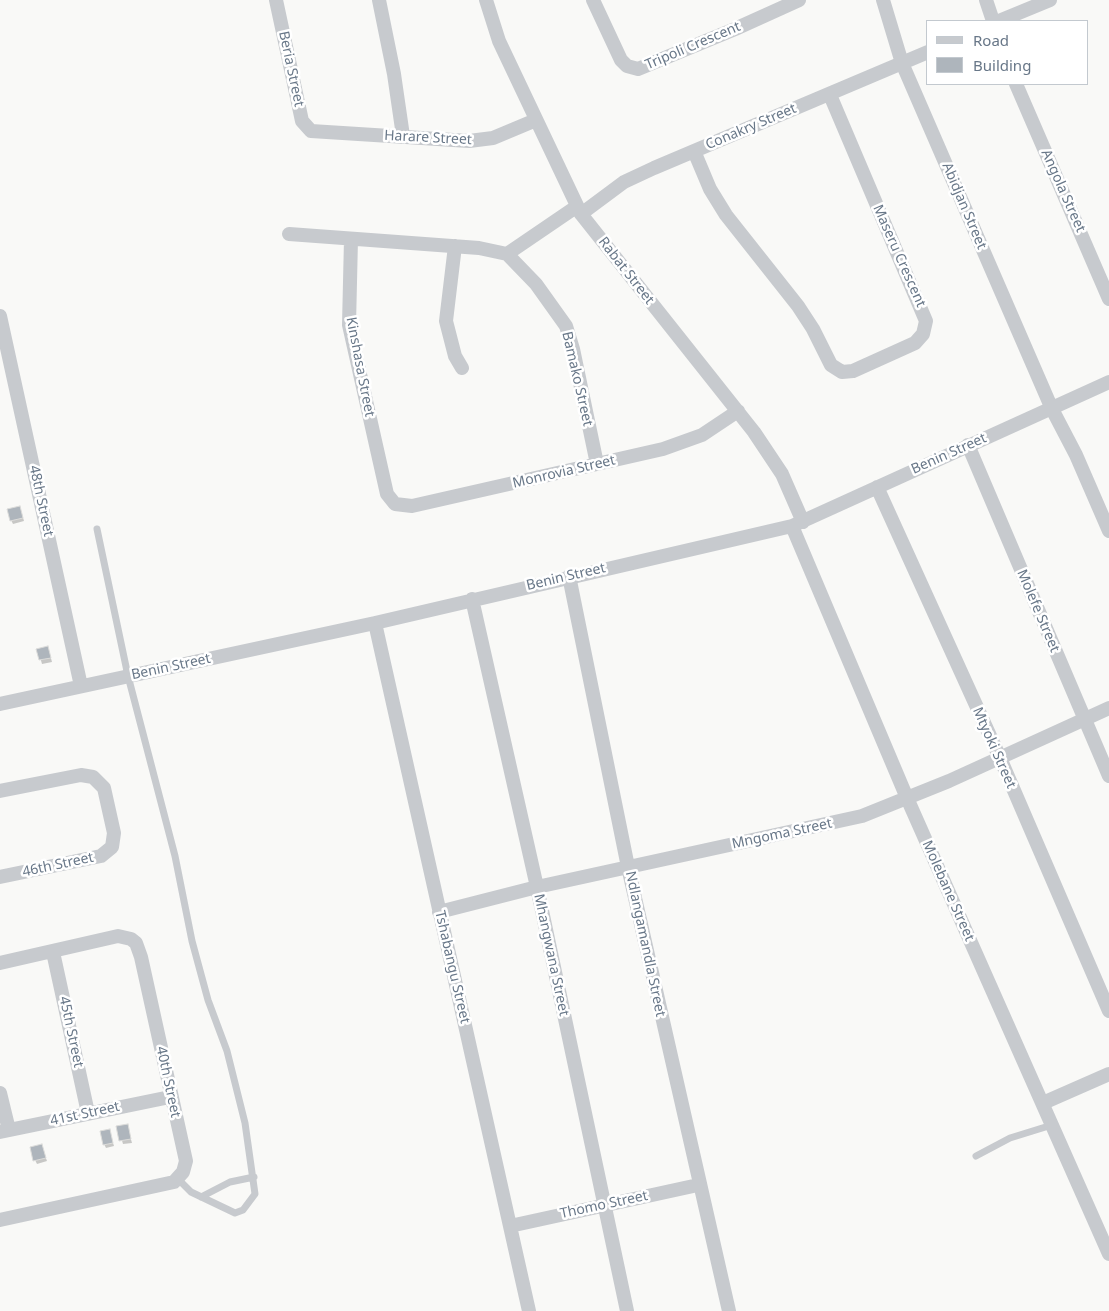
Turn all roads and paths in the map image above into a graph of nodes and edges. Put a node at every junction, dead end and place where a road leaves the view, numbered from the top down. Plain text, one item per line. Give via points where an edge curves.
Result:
1 (276, 0) edge
2 (379, 0) edge
3 (486, 0) edge
4 (593, 0) edge
5 (800, 0) edge
6 (883, 0) edge
7 (986, 0) edge
8 (1050, 0) edge
9 (993, 20) edge
10 (1001, 20) edge
11 (926, 53) edge
12 (902, 63) junction
13 (1016, 85) edge
14 (830, 94) junction
15 (536, 120) junction
16 (315, 132) joint
17 (403, 136) junction
18 (694, 151) junction
19 (579, 211) junction
20 (289, 234) dead end
21 (351, 239) junction
22 (455, 246) junction
23 (507, 254) junction
24 (1109, 299) edge
25 (0, 316) edge
26 (462, 368) dead end
27 (1109, 382) edge
28 (1052, 409) junction
29 (738, 411) junction
30 (968, 445) junction
31 (597, 464) junction
32 (877, 487) junction
33 (387, 494) joint
34 (797, 524) junction
35 (97, 530) dead end
36 (1109, 531) edge
37 (569, 576) junction
38 (472, 599) junction
39 (374, 623) junction
40 (128, 676) junction
41 (82, 686) junction
42 (0, 704) edge
43 (1109, 708) edge
44 (1084, 720) junction
45 (1000, 758) junction
46 (1109, 776) edge
47 (0, 791) edge
48 (907, 798) junction
49 (628, 867) junction
50 (0, 878) edge
51 (537, 887) junction
52 (439, 912) junction
53 (53, 952) junction
54 (0, 963) edge
55 (1109, 1010) edge
56 (1109, 1074) edge
57 (0, 1093) edge
58 (170, 1096) junction
59 (1043, 1103) junction
60 (88, 1113) junction
61 (1053, 1125) junction
62 (4, 1131) edge
63 (976, 1156) dead end
64 (254, 1177) junction
65 (178, 1179) junction
66 (698, 1185) junction
67 (201, 1198) junction
68 (603, 1205) junction
69 (0, 1220) edge
70 (510, 1226) junction
71 (1109, 1254) edge
72 (529, 1311) edge
73 (627, 1311) edge
74 (729, 1311) edge

1 - 16 street, Beria Street via 302,121
2 - 17 street
3 - 15 street, Rabat Street via 499,41
4 - 5 street, Tripoli Crescent via 621,60 638,69
6 - 12 street, Abidjan Street
7 - 9 street
8 - 10 street
11 - 12 street, Conakry Street
12 - 14 street, Conakry Street
12 - 28 street, Abidjan Street
13 - 24 street, Angola Street
14 - 18 street, Conakry Street
14 - 18 street, Maseru Crescent via 926,321 923,334 915,343 853,371 842,372 831,366 798,306 716,200
15 - 17 street, Harare Street via 502,135 479,140
15 - 19 street, Rabat Street
16 - 17 street, Harare Street
18 - 19 street, Conakry Street via 624,182
19 - 23 street
19 - 29 street, Rabat Street
20 - 21 street
21 - 22 street
21 - 33 street, Kinshasa Street via 349,325
22 - 23 street
22 - 26 street via 446,320 455,356
23 - 31 street, Bamako Street via 536,284 566,326
25 - 41 street, 48th Street
27 - 28 street, Benin Street
28 - 30 street, Benin Street
28 - 36 street, Abidjan Street
29 - 31 street, Monrovia Street via 692,439 664,449
29 - 34 street, Rabat Street via 782,474
30 - 32 street, Benin Street
30 - 44 street, Molefe Street
31 - 33 street, Monrovia Street via 412,506 395,504
32 - 34 street, Benin Street
32 - 45 street, Mtyoki Street
34 - 37 street, Benin Street
34 - 48 street, Molebane Street
35 - 40 lane
37 - 38 street, Benin Street
37 - 49 street, Ndlangamandla Street
38 - 39 street, Benin Street
38 - 51 street, Mhangwana Street
39 - 40 street, Benin Street
39 - 52 street, Tshabangu Street
40 - 41 street, Benin Street
40 - 64 lane via 175,856 192,941 208,1000 227,1050
41 - 42 street, Benin Street
43 - 44 street, Mngoma Street
44 - 45 street, Mngoma Street
44 - 46 street, Molefe Street
45 - 48 street, Mngoma Street
45 - 55 street, Mtyoki Street
47 - 50 street, 46th Street via 81,775 97,779 104,788 114,833 112,847 107,852
48 - 49 street, Mngoma Street via 875,812 844,820
48 - 59 street, Molebane Street
49 - 51 street, Mngoma Street
49 - 66 street, Ndlangamandla Street
51 - 52 street, Mngoma Street
51 - 68 street, Mhangwana Street
52 - 70 street, Tshabangu Street
53 - 54 street, 40th Street
53 - 58 street, 40th Street via 118,936 136,943
53 - 60 street, 45th Street
56 - 59 street
57 - 62 street
58 - 60 street, 41st Street
58 - 65 street, 40th Street via 186,1161
59 - 61 street, Molebane Street
60 - 62 street, 41st Street
61 - 63 lane via 1010,1138
61 - 71 street, Molebane Street
64 - 67 lane via 230,1182
64 - 67 lane via 255,1194 243,1210 235,1213
65 - 67 lane
65 - 69 street
66 - 68 street, Thomo Street
66 - 74 street, Ndlangamandla Street
68 - 70 street, Thomo Street
68 - 73 street, Mhangwana Street
70 - 72 street, Tshabangu Street

